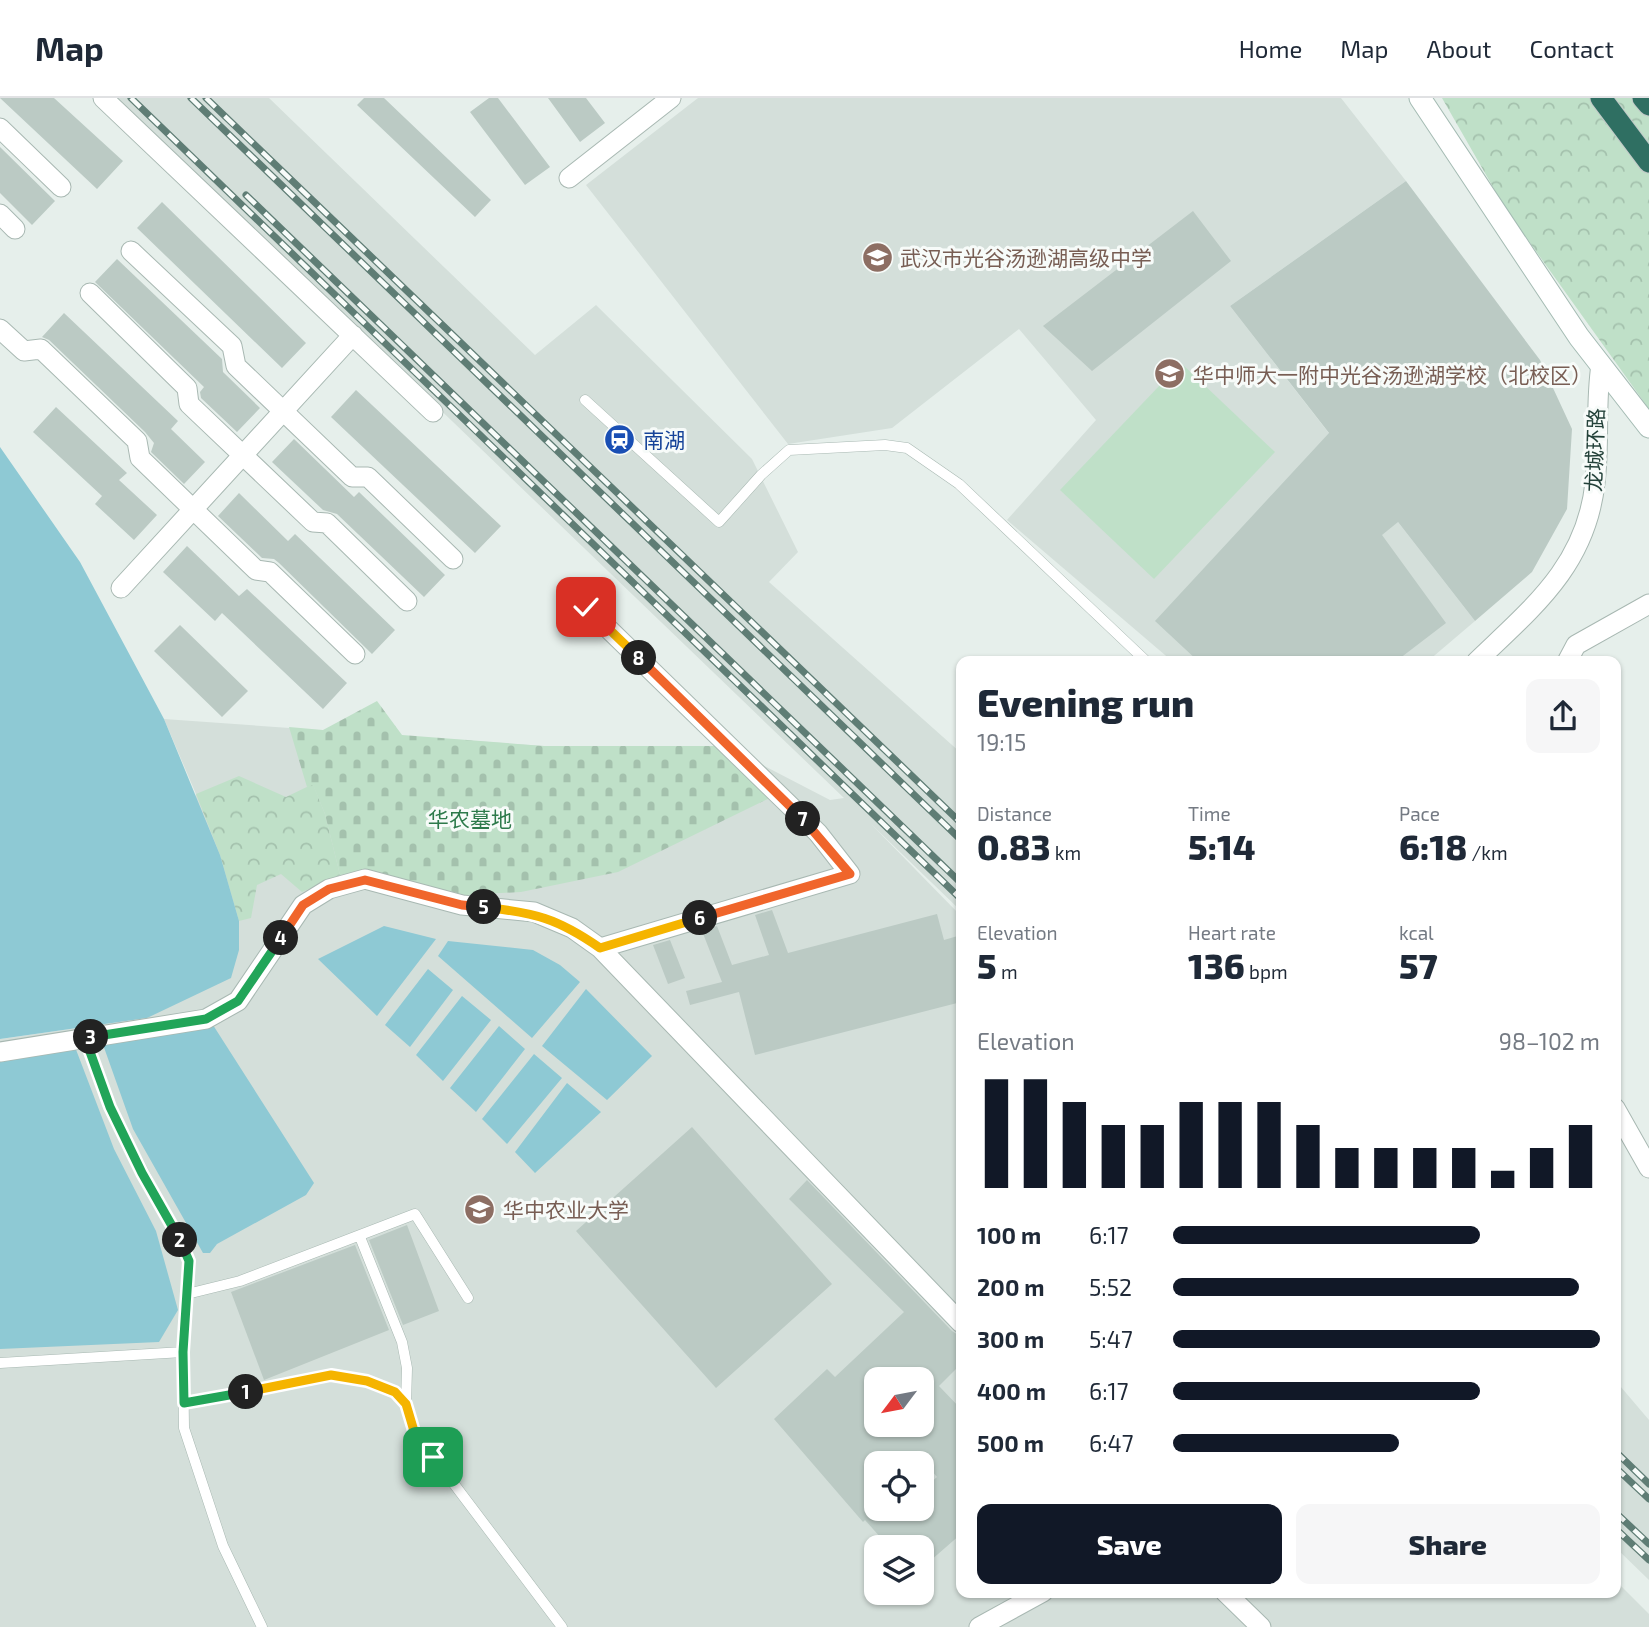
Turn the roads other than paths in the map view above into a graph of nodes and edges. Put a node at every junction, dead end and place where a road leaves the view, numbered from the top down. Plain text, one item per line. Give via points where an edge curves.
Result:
1 (103, 98) edge
2 (671, 98) edge
3 (1420, 98) edge
4 (1601, 98) edge
5 (1643, 98) edge
6 (1649, 105) edge
7 (0, 128) edge
8 (1649, 162) edge
9 (569, 178) dead end
10 (61, 187) dead end
11 (0, 214) edge
12 (15, 229) dead end
13 (131, 251) dead end
14 (90, 293) dead end
15 (0, 329) edge
16 (354, 335) junction
17 (1601, 365) junction
18 (585, 400) dead end
19 (284, 412) junction
20 (433, 412) dead end
21 (1649, 427) edge
22 (244, 456) junction
23 (194, 510) junction
24 (453, 559) dead end
25 (121, 588) dead end
26 (407, 601) dead end
27 (1649, 604) edge
28 (586, 607) dead end
29 (355, 654) dead end
30 (1141, 656) edge
31 (1482, 656) edge
32 (1570, 656) edge
33 (600, 948) junction
34 (85, 1038) junction
35 (0, 1052) edge
36 (1621, 1119) edge
37 (1649, 1168) edge
38 (360, 1237) junction
39 (187, 1294) junction
40 (468, 1298) dead end
41 (956, 1318) edge
42 (183, 1352) junction
43 (0, 1363) edge
44 (1032, 1598) edge
45 (1231, 1598) edge
46 (262, 1627) edge
47 (562, 1627) edge
48 (979, 1627) edge
49 (1261, 1627) edge

1 - 16 street
2 - 9 street
3 - 17 street
4 - 8 highway
5 - 6 highway
7 - 10 street
11 - 12 street
13 - 19 street via 232,346 236,366
14 - 22 street via 187,388 189,404
15 - 23 street via 24,351 41,349 137,441 140,458
16 - 19 street
16 - 20 street
17 - 21 street
17 - 31 street, 龙城环路 via 1595,485 1576,552 1554,586
18 - 30 lane via 719,522 789,450 907,448 959,484
19 - 22 street
19 - 24 street via 352,477 368,477
22 - 23 street
22 - 26 street via 313,522 327,523
23 - 25 street
23 - 29 street via 256,570 270,572
27 - 32 street via 1576,645
28 - 33 street via 818,833 850,874
33 - 34 street via 572,928 534,912 462,905 365,880 329,889 303,905 238,1001 206,1019
33 - 41 street
34 - 35 street
34 - 39 lane via 110,1107 189,1261
36 - 37 street
38 - 39 lane via 240,1281
38 - 40 lane via 415,1214
38 - 47 lane via 402,1342 406,1404 414,1431
39 - 42 lane
42 - 43 lane
42 - 46 lane via 184,1429 223,1546
44 - 48 street
45 - 49 street

